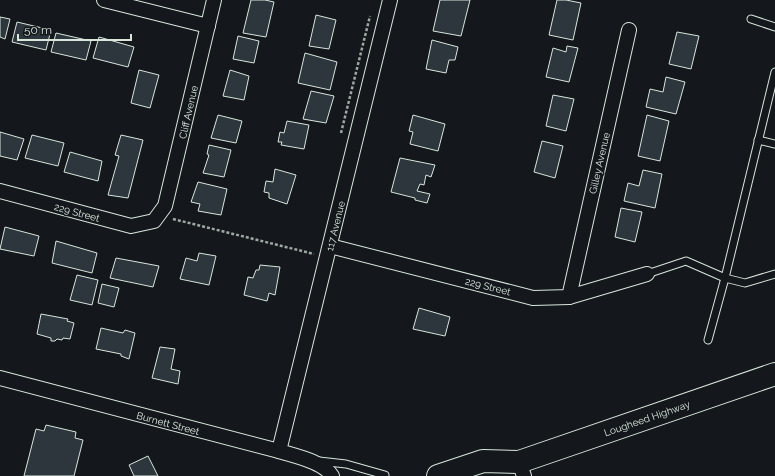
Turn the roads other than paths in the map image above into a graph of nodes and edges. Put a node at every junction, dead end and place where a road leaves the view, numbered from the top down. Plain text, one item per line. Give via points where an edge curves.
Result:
1 (104, 0) edge
2 (214, 0) edge
3 (390, 0) edge
4 (751, 19) dead end
5 (208, 26) junction
6 (775, 27) edge
7 (629, 30) dead end
8 (775, 72) edge
9 (758, 140) junction
10 (775, 144) edge
11 (0, 191) edge
12 (157, 217) joint
13 (330, 246) junction
14 (647, 274) joint
15 (775, 274) edge
16 (725, 278) junction
17 (569, 297) junction
18 (708, 340) dead end
19 (775, 374) edge
20 (0, 378) edge
21 (279, 451) junction
22 (307, 460) junction
23 (522, 469) edge
24 (385, 475) edge
25 (332, 476) edge
26 (438, 476) edge
27 (502, 476) edge

1 - 5 street
2 - 5 street, Cliff Avenue
3 - 13 street, 117 Avenue
4 - 6 lane
5 - 12 street, Cliff Avenue via 165,206
7 - 17 street, Gilley Avenue
8 - 9 lane
9 - 10 lane
9 - 16 lane
11 - 12 street, 229 Street via 131,226
13 - 17 street, 229 Street via 533,298
13 - 21 street, 117 Avenue
14 - 16 lane via 686,261
14 - 17 street, 229 Street
15 - 16 lane via 745,283
16 - 18 lane
19 - 23 main road, Lougheed Highway
20 - 21 street, Burnett Street
21 - 22 street, Burnett Street
22 - 24 lane via 346,464
22 - 25 street, Burnett Street via 326,469
23 - 26 main road, Lougheed Highway via 483,461
23 - 27 main road, Lougheed Highway

